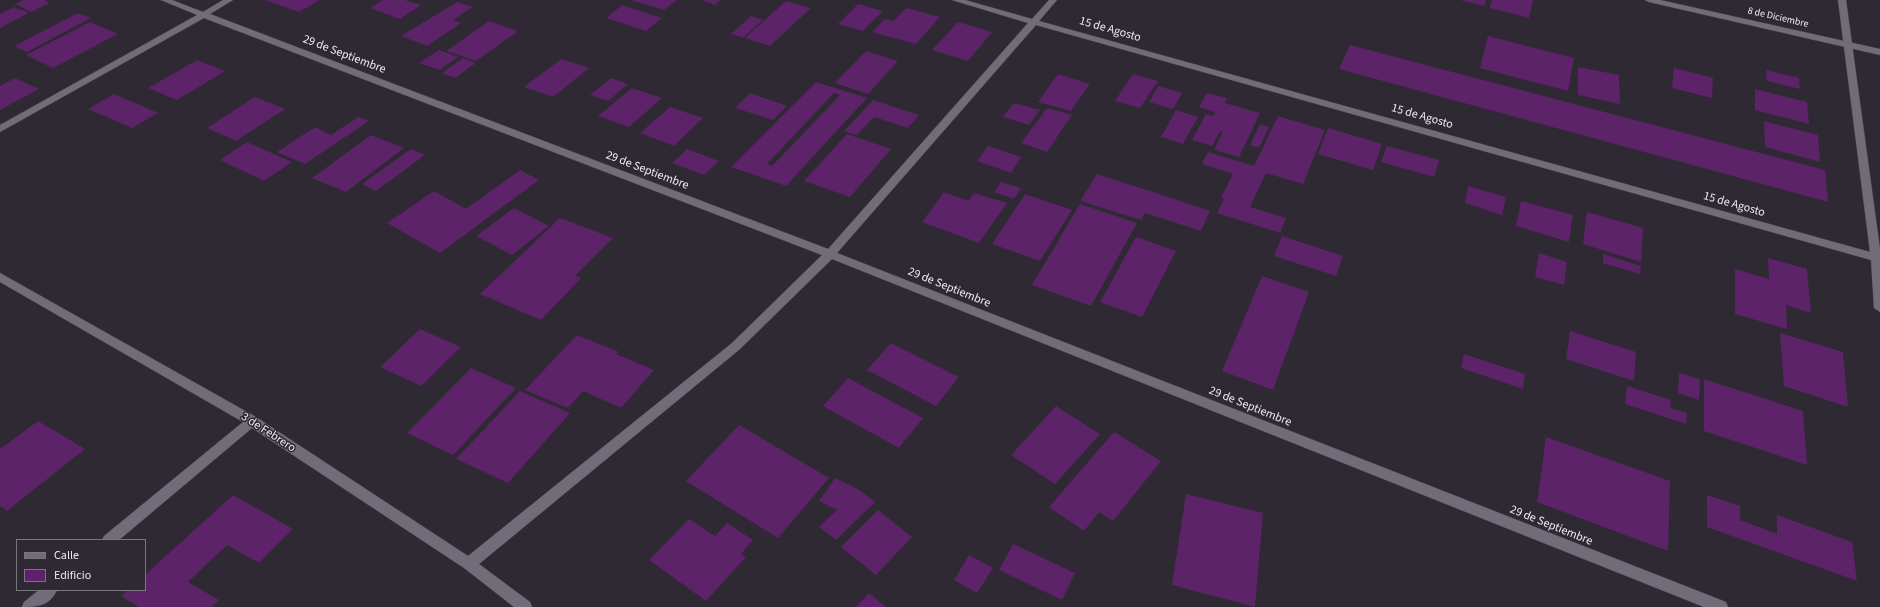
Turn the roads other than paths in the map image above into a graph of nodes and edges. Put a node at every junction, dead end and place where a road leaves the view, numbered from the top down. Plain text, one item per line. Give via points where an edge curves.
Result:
1 (165, 0) edge
2 (229, 0) edge
3 (956, 0) edge
4 (1053, 0) edge
5 (1648, 0) edge
6 (1842, 0) edge
7 (202, 15) junction
8 (1034, 22) junction
9 (1848, 45) junction
10 (1880, 52) edge
11 (0, 129) edge
12 (830, 254) junction
13 (1878, 259) edge
14 (0, 277) edge
15 (1880, 308) edge
16 (252, 421) junction
17 (110, 539) edge
18 (469, 564) junction
19 (49, 591) edge
20 (29, 607) edge
21 (525, 607) edge
22 (1720, 607) edge

1 - 7 street, 29 de Septiembre
2 - 7 street
3 - 8 street, 15 de Agosto
4 - 8 street
5 - 9 street, 8 de Diciembre
6 - 9 street
7 - 11 street
7 - 12 street, 29 de Septiembre
8 - 12 street
8 - 13 street, 15 de Agosto
9 - 10 street, 8 de Diciembre
9 - 13 street
12 - 18 street via 736,346
12 - 22 street, 29 de Septiembre
13 - 15 street
14 - 16 street, 3 de Febrero
16 - 17 street
16 - 18 street, 3 de Febrero
18 - 21 street, 3 de Febrero
19 - 20 street

